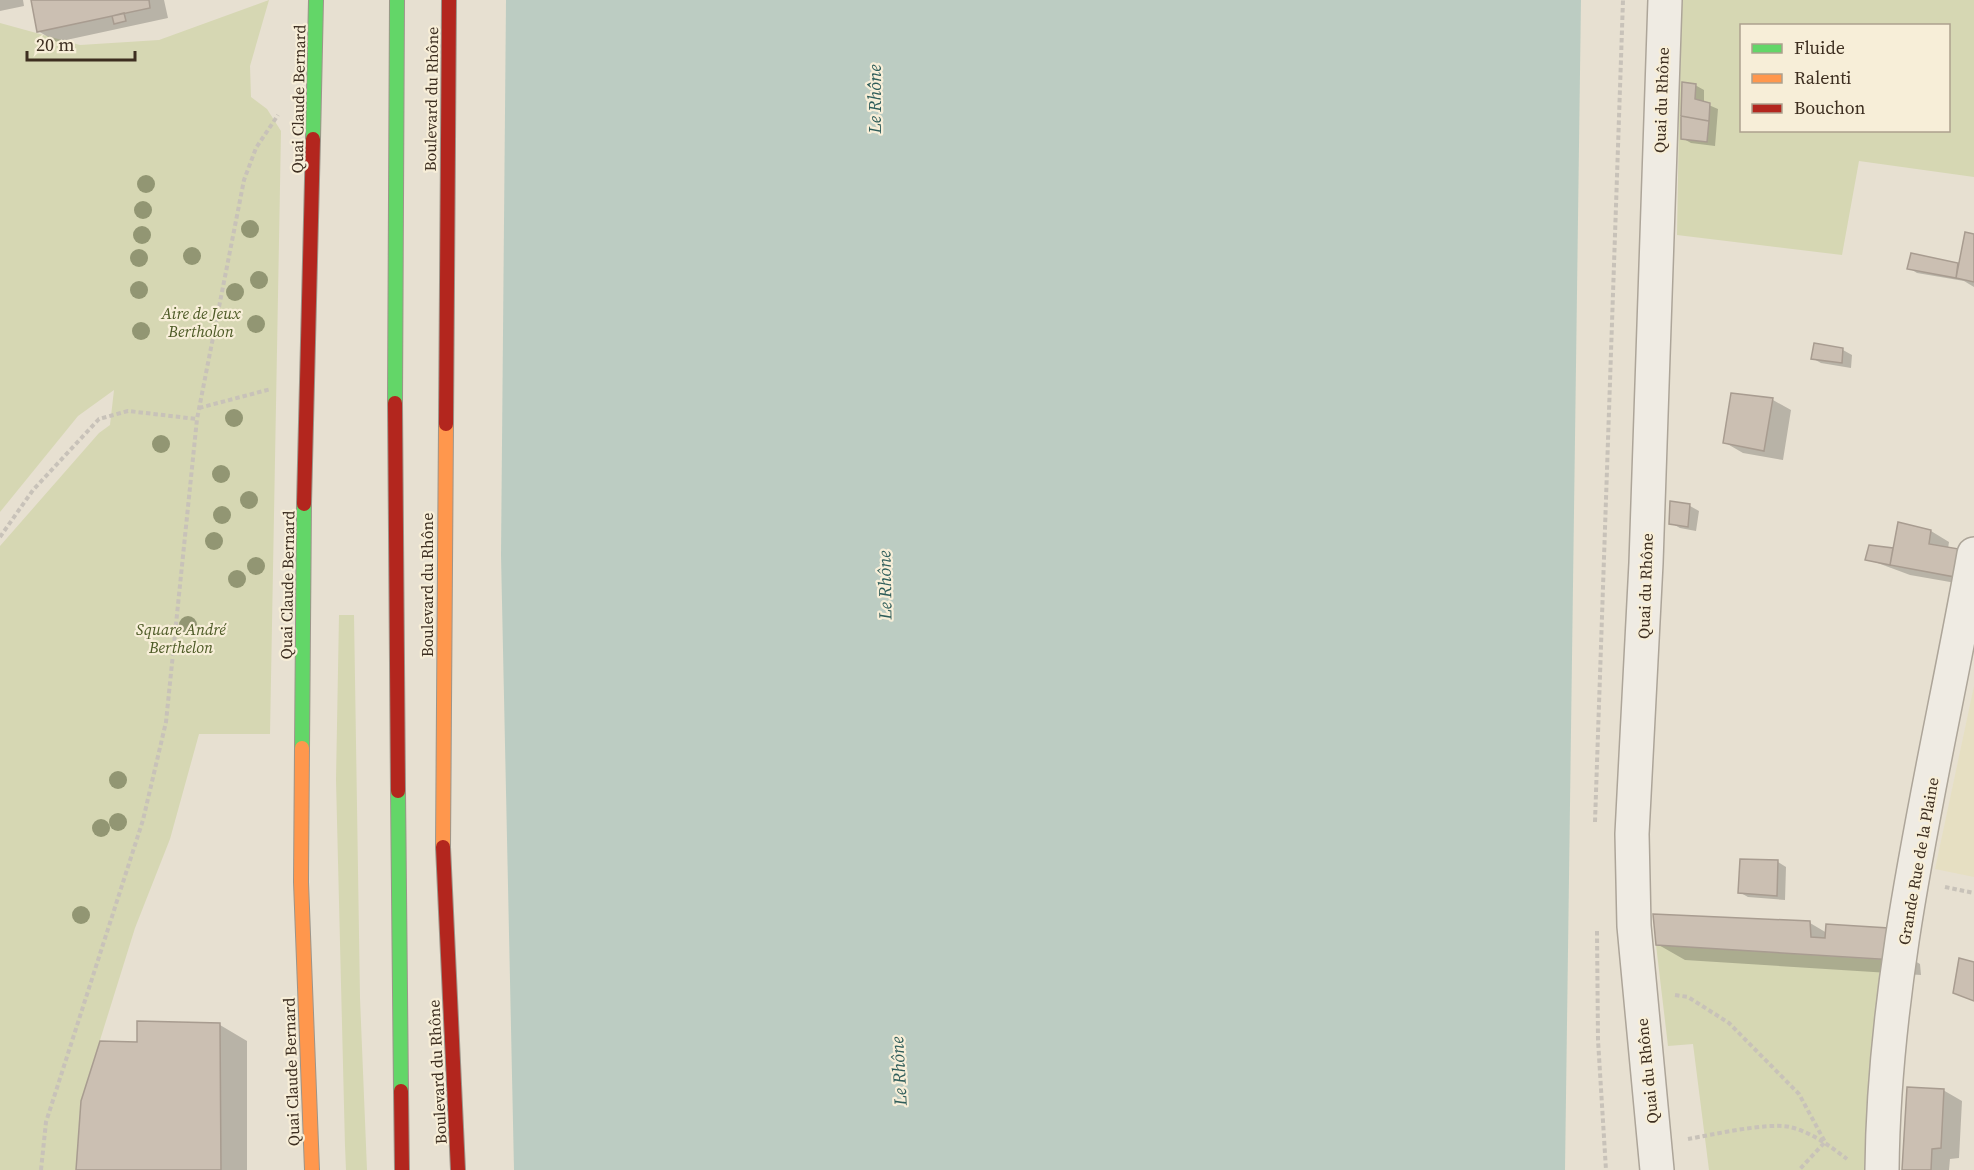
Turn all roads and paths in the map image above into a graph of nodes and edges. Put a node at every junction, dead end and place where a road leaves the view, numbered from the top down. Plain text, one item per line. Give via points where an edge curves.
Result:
1 (316, 0) edge
2 (398, 0) edge
3 (448, 0) edge
4 (1623, 0) edge
5 (1665, 0) edge
6 (315, 85) junction
7 (307, 380) junction
8 (199, 408) junction
9 (197, 419) junction
10 (0, 537) edge
11 (1974, 554) edge
12 (1595, 829) dead end
13 (1596, 923) dead end
14 (1639, 989) junction
15 (1825, 1142) junction
16 (1656, 1158) edge
17 (1868, 1167) edge
18 (41, 1170) edge
19 (312, 1170) edge
20 (402, 1170) edge
21 (458, 1170) edge
22 (1606, 1170) edge
23 (1799, 1170) edge

1 - 6 main road, Quai Claude Bernard
2 - 20 main road, Boulevard du Rhône via 394,484
3 - 21 main road, Boulevard du Rhône via 443,852
4 - 12 path
5 - 14 street, Quai du Rhône via 1646,563 1632,834
6 - 7 main road, Quai Claude Bernard
6 - 8 path via 274,119 256,148 244,180
7 - 8 path
7 - 19 main road, Quai Claude Bernard via 302,882
8 - 9 path
9 - 10 path via 128,411 99,419 33,490
9 - 18 path via 166,722 143,820 46,1122
11 - 17 street, Grande Rue de la Plaine via 1912,879 1889,1051
13 - 22 path
14 - 15 path via 1688,997 1729,1023 1799,1094
14 - 16 street, Quai du Rhône
15 - 16 path via 1789,1126 1741,1129
15 - 17 path
15 - 23 path

